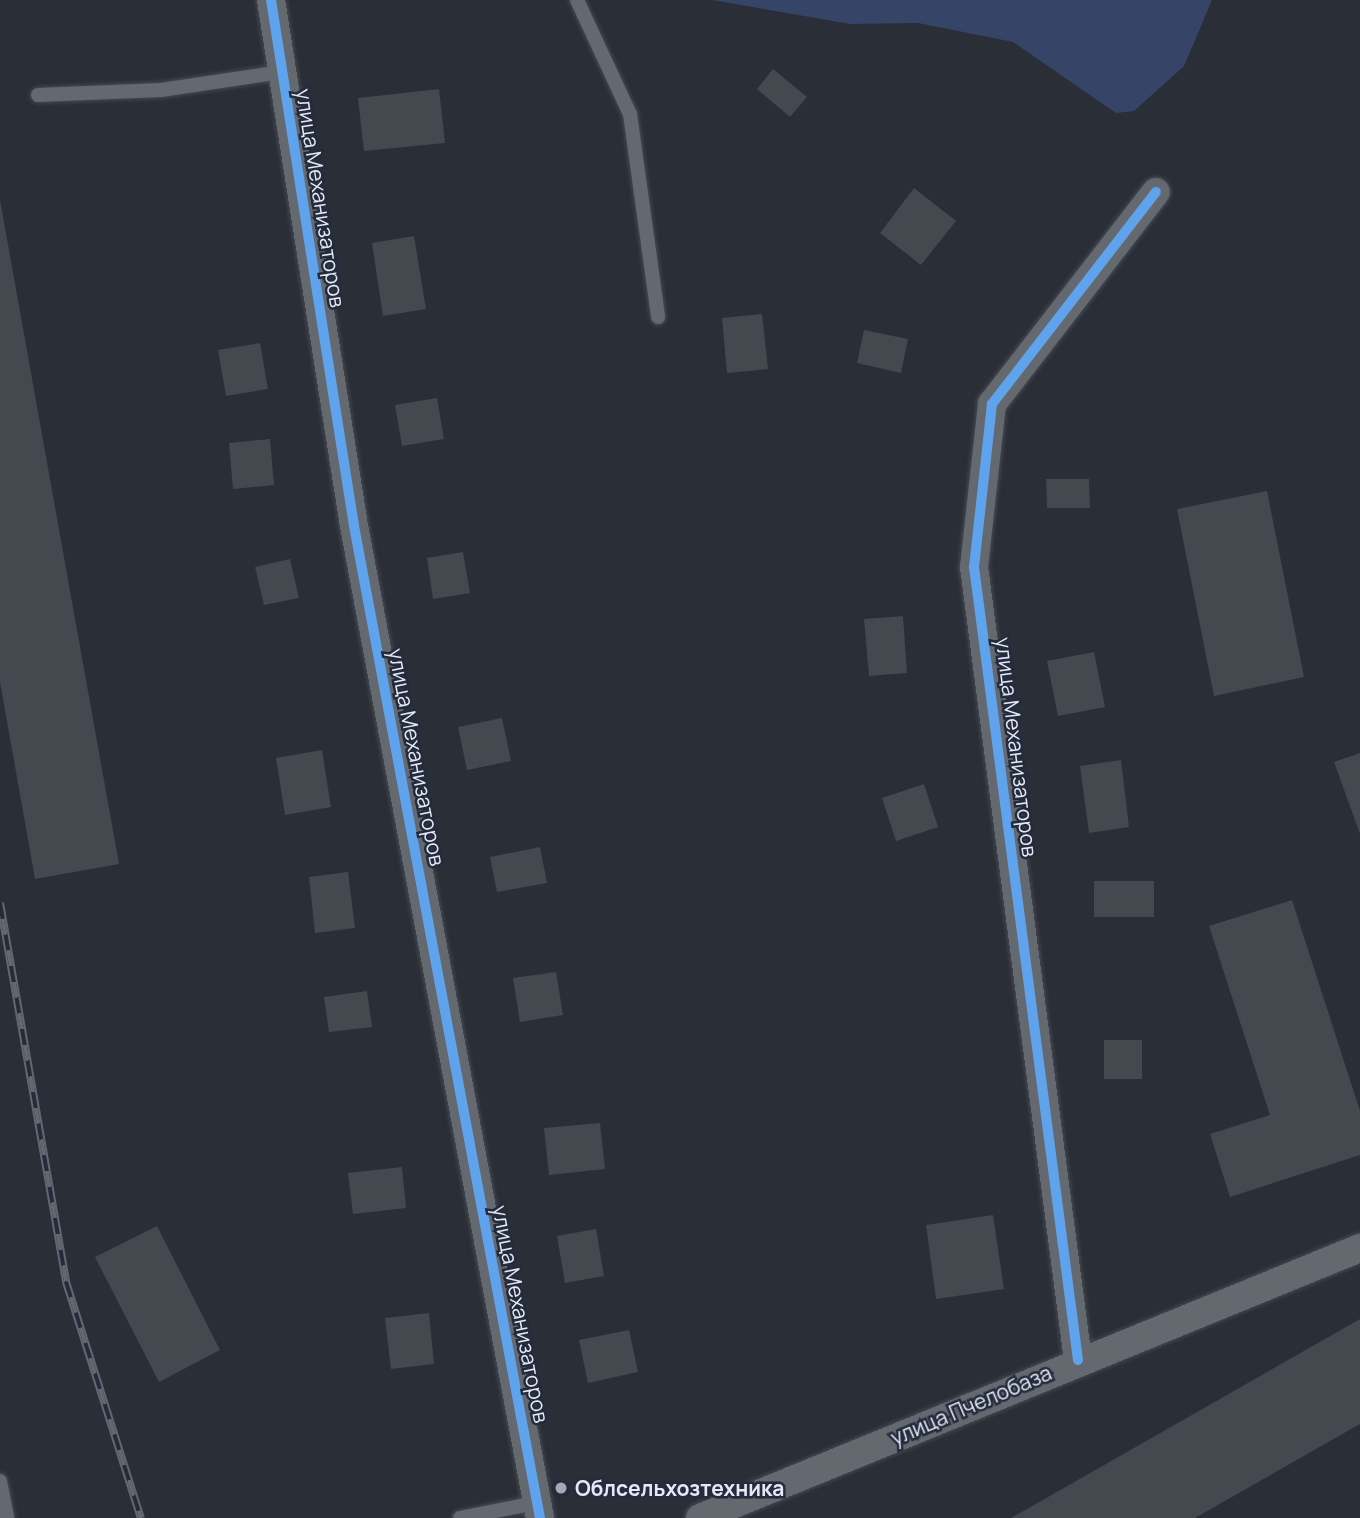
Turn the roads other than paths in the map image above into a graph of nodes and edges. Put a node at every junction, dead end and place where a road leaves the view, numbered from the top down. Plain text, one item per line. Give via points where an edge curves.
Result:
1 (271, 0) edge
2 (577, 0) edge
3 (281, 72) junction
4 (38, 95) dead end
5 (1156, 192) dead end
6 (658, 317) dead end
7 (1360, 1248) edge
8 (1078, 1360) junction
9 (0, 1481) edge
10 (538, 1511) edge
11 (7, 1518) edge
12 (460, 1518) edge
13 (700, 1518) edge

1 - 3 street, улица Механизаторов
2 - 6 lane via 630,114
3 - 4 lane via 162,90
3 - 10 street, улица Механизаторов via 355,526
5 - 8 street, улица Механизаторов via 992,404 974,567
7 - 8 street, улица Пчелобаза
8 - 13 street, улица Пчелобаза
9 - 11 lane
10 - 12 lane

